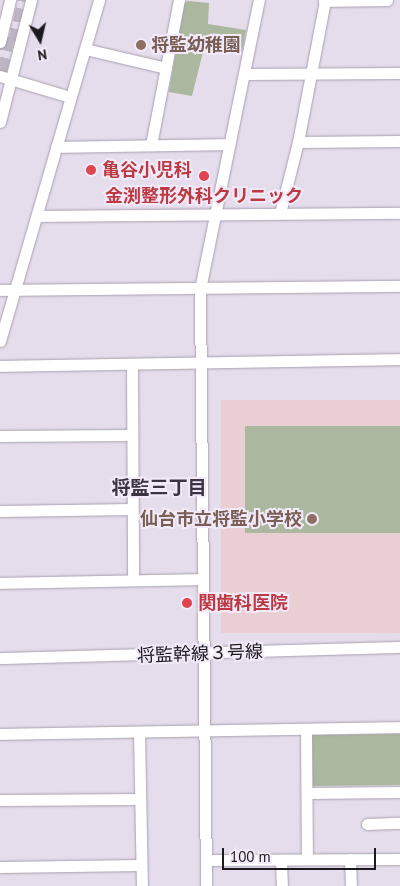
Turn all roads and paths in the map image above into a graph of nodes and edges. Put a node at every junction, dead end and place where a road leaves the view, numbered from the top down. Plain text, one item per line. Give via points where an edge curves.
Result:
1 (10, 0) edge
2 (32, 0) edge
3 (99, 0) edge
4 (179, 0) edge
5 (254, 0) edge
6 (259, 0) edge
7 (387, 0) edge
8 (325, 1) edge
9 (0, 42) edge
10 (84, 49) junction
11 (166, 68) junction
12 (245, 74) junction
13 (310, 74) junction
14 (400, 74) edge
15 (0, 76) edge
16 (12, 80) junction
17 (70, 97) junction
18 (0, 122) edge
19 (400, 141) edge
20 (298, 142) junction
21 (229, 144) junction
22 (151, 145) junction
23 (56, 147) junction
24 (280, 213) junction
25 (400, 213) edge
26 (213, 215) junction
27 (37, 216) junction
28 (400, 286) edge
29 (13, 288) junction
30 (200, 289) junction
31 (0, 290) edge
32 (0, 340) edge
33 (400, 359) edge
34 (132, 364) junction
35 (200, 364) junction
36 (0, 366) edge
37 (0, 436) edge
38 (130, 436) junction
39 (132, 509) junction
40 (0, 511) edge
41 (202, 579) junction
42 (133, 580) junction
43 (0, 583) edge
44 (400, 647) edge
45 (203, 655) junction
46 (0, 658) edge
47 (400, 727) edge
48 (306, 729) junction
49 (204, 730) junction
50 (139, 733) junction
51 (0, 734) edge
52 (400, 792) edge
53 (306, 793) junction
54 (140, 799) junction
55 (0, 800) edge
56 (400, 823) edge
57 (367, 824) dead end
58 (308, 859) junction
59 (350, 859) junction
60 (400, 859) edge
61 (206, 860) junction
62 (281, 860) junction
63 (141, 865) junction
64 (0, 867) edge
65 (142, 886) edge
66 (206, 886) edge
67 (282, 886) edge
68 (351, 886) edge

1 - 9 street
2 - 16 street
3 - 10 street
4 - 11 street
5 - 6 street
6 - 12 street
7 - 8 street
8 - 13 street
10 - 11 street
10 - 17 street
11 - 22 street
12 - 13 street
12 - 21 street
13 - 14 street
13 - 20 street
15 - 16 street
16 - 17 street
16 - 18 street
17 - 23 street
19 - 20 street
20 - 24 street
21 - 22 street
21 - 26 street
22 - 23 street
23 - 27 street
24 - 25 street
24 - 26 street
26 - 27 street
26 - 30 street
27 - 29 street
28 - 30 street
29 - 30 street
29 - 31 street
29 - 32 street
30 - 35 street
33 - 35 street
34 - 35 street
34 - 36 street
34 - 38 street
35 - 41 street
37 - 38 street
38 - 39 street
39 - 40 street
39 - 42 street
41 - 42 street
41 - 45 street
42 - 43 street
44 - 45 street, 将監幹線３号線
45 - 46 street, 将監幹線３号線
45 - 49 street
47 - 48 street
48 - 49 street
48 - 53 street
49 - 50 street
49 - 61 street
50 - 51 street
50 - 54 street
52 - 53 street
53 - 58 street
54 - 55 street
54 - 63 street
56 - 57 street
58 - 59 street
58 - 62 street
59 - 60 street
59 - 68 street
61 - 62 street
61 - 66 street
62 - 67 street
63 - 64 street
63 - 65 street

